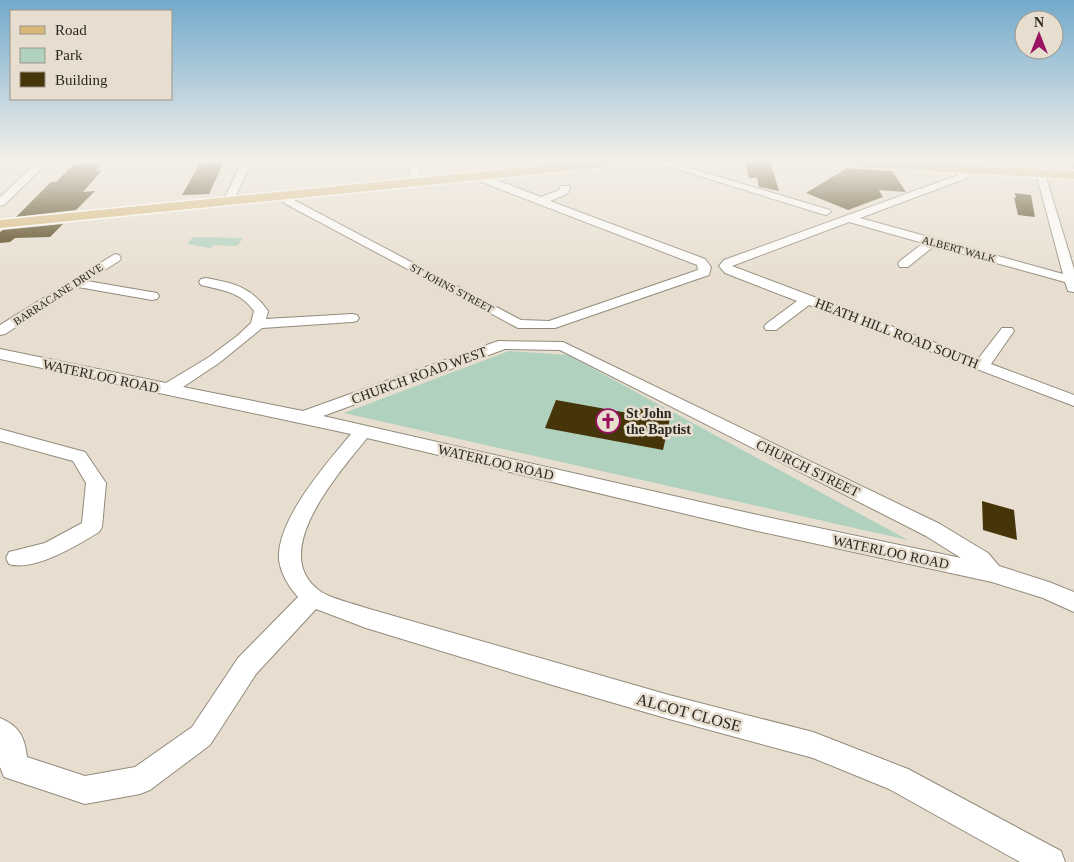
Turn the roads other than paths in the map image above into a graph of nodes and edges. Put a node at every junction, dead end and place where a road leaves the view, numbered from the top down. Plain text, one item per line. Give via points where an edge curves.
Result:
1 (237, 200) edge
2 (287, 200) edge
3 (787, 200) edge
4 (897, 200) edge
5 (1049, 200) edge
6 (228, 201) joint
7 (541, 201) edge
8 (826, 212) dead end
9 (847, 218) junction
10 (0, 224) edge
11 (932, 242) junction
12 (115, 258) dead end
13 (904, 264) dead end
14 (206, 282) dead end
15 (75, 283) junction
16 (1072, 285) edge
17 (152, 296) dead end
18 (808, 299) junction
19 (352, 318) dead end
20 (258, 324) junction
21 (771, 327) dead end
22 (0, 331) edge
23 (1007, 331) dead end
24 (536, 344) joint
25 (0, 354) edge
26 (982, 366) junction
27 (167, 390) junction
28 (1074, 401) edge
29 (304, 417) junction
30 (362, 432) junction
31 (0, 436) edge
32 (17, 558) dead end
33 (992, 573) junction
34 (312, 598) junction
35 (1074, 602) edge
36 (0, 731) edge
37 (1050, 862) edge

1 - 6 main road
2 - 7 street, ST JOHNS STREET via 518,324 550,325 704,272 701,262
3 - 8 street
4 - 9 street
5 - 16 street
6 - 10 main road
9 - 11 street, ALBERT WALK
9 - 18 street, HEATH HILL ROAD SOUTH via 728,262 726,266
11 - 13 street
11 - 16 street, ALBERT WALK
12 - 15 street, BARRACANE DRIVE
14 - 20 street via 240,290 255,300 262,311
15 - 17 street
15 - 22 street, BARRACANE DRIVE
18 - 21 street
18 - 26 street, HEATH HILL ROAD SOUTH
19 - 20 street
20 - 27 street via 214,360
23 - 26 street
24 - 29 street, CHURCH ROAD WEST via 503,344
24 - 33 street, CHURCH STREET via 563,346 933,530 980,559
25 - 27 street, WATERLOO ROAD
26 - 28 street, HEATH HILL ROAD SOUTH
27 - 29 street, WATERLOO ROAD
29 - 30 street, WATERLOO ROAD
30 - 33 street, WATERLOO ROAD
30 - 34 street, ALCOT CLOSE via 327,476 292,537 290,560 296,579
31 - 32 street via 79,456 96,483 92,527 50,550
33 - 35 street, CHURCH STREET
34 - 36 street via 247,666 201,736 140,780 85,790 14,767 13,747 6,733
34 - 37 street, ALCOT CLOSE via 366,618 559,675 814,745 898,779

